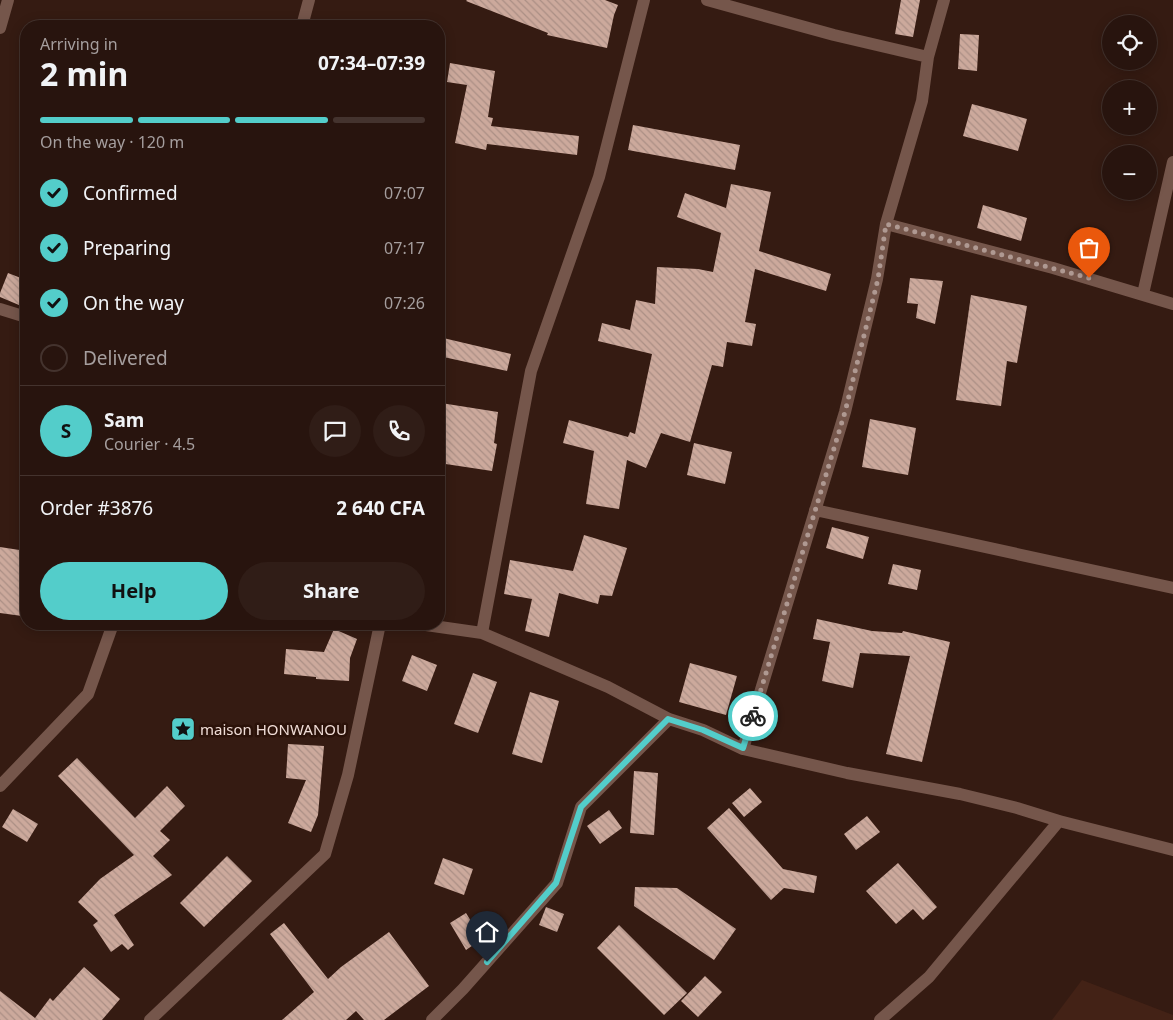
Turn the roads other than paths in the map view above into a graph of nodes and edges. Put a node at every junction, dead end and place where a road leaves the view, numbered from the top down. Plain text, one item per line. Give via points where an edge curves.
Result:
1 (8, 0) edge
2 (309, 0) edge
3 (644, 0) edge
4 (707, 0) edge
5 (944, 0) edge
6 (304, 20) edge
7 (0, 28) edge
8 (928, 57) junction
9 (1173, 162) edge
10 (886, 224) junction
11 (1143, 294) junction
12 (1173, 304) edge
13 (0, 309) edge
14 (20, 315) edge
15 (815, 510) junction
16 (1173, 588) edge
17 (445, 628) edge
18 (111, 630) edge
19 (379, 630) edge
20 (482, 633) junction
21 (668, 719) junction
22 (743, 748) junction
23 (0, 786) edge
24 (1060, 821) junction
25 (1173, 850) edge
26 (150, 1020) edge
27 (432, 1020) edge
28 (880, 1020) edge

1 - 7 street
2 - 6 street
3 - 20 street via 599,177 531,371
4 - 8 street
5 - 8 street
8 - 10 street via 922,101
9 - 11 street
10 - 11 street
10 - 15 street via 878,279
11 - 12 street
13 - 14 street
15 - 16 street
15 - 22 street
17 - 20 street
18 - 23 street via 88,694
19 - 26 street via 348,775 324,854
20 - 21 street via 608,687
21 - 22 street
21 - 27 street via 581,807 556,883
22 - 24 street via 847,773 960,794
24 - 25 street
24 - 28 street via 928,977

